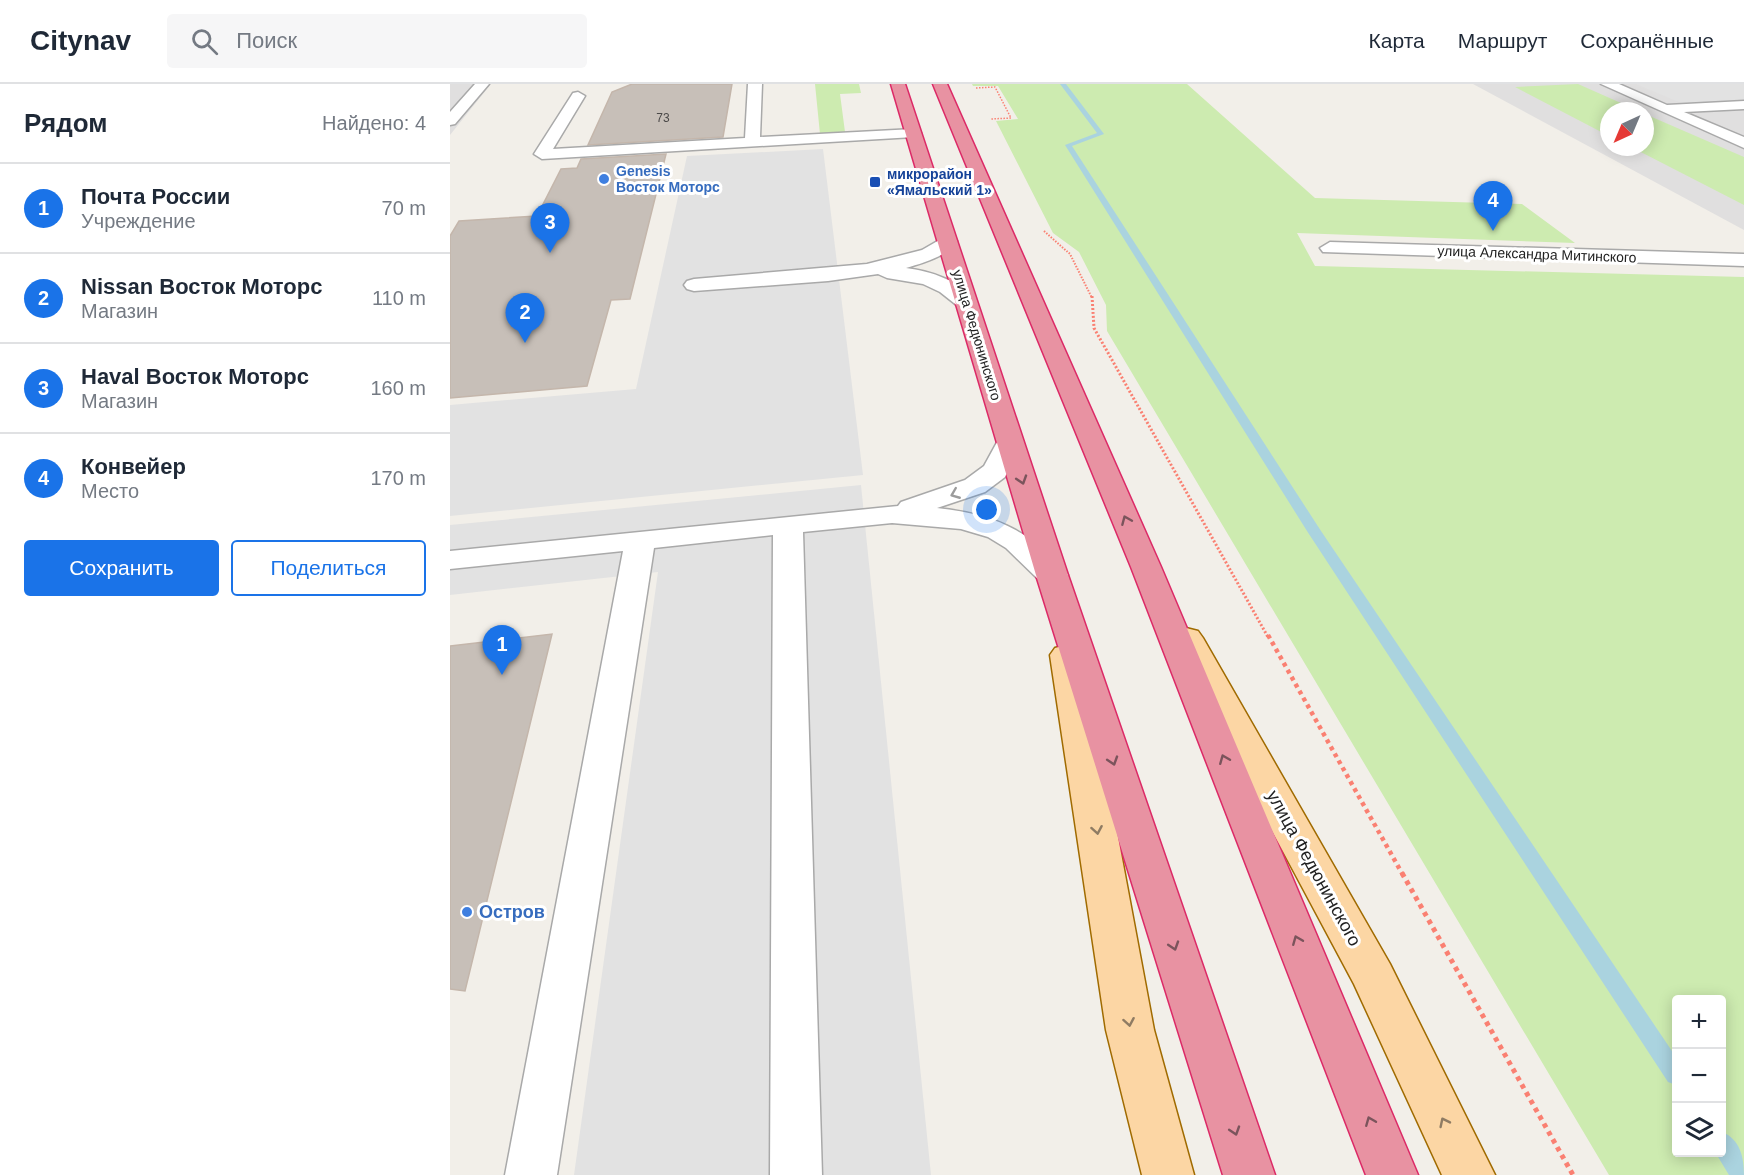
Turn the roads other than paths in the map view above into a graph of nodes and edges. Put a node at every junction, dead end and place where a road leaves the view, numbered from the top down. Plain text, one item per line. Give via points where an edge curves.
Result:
1 (482, 84) edge
2 (755, 84) edge
3 (898, 84) edge
4 (940, 84) edge
5 (1608, 84) edge
6 (578, 96) dead end
7 (466, 103) junction
8 (1744, 105) edge
9 (450, 106) edge
10 (1665, 109) junction
11 (450, 120) edge
12 (914, 133) junction
13 (752, 142) junction
14 (1744, 143) edge
15 (948, 241) junction
16 (1330, 248) dead end
17 (1744, 260) edge
18 (852, 272) junction
19 (694, 285) dead end
20 (966, 303) junction
21 (1010, 441) junction
22 (892, 514) junction
23 (788, 524) junction
24 (640, 541) junction
25 (450, 560) edge
26 (1146, 567) junction
27 (1054, 580) junction
28 (531, 1175) edge
29 (796, 1175) edge
30 (1168, 1175) edge
31 (1249, 1175) edge
32 (1392, 1175) edge
33 (1469, 1175) edge

1 - 7 street
2 - 13 street
3 - 12 highway, улица Федюнинского
26 -> 4 highway, улица Федюнинского
5 - 10 street
6 - 13 street via 542,154
7 - 9 street
7 - 11 street
8 - 10 street
10 - 14 street
12 - 13 street
12 - 15 highway, улица Федюнинского
15 - 18 street via 921,259
15 - 20 highway, улица Федюнинского
16 - 17 street, улица Александра Митинского
18 - 19 street
18 - 20 street via 923,276 940,282
20 - 21 highway, улица Федюнинского
21 -> 22 street via 995,471 975,486
21 -> 27 highway, улица Федюнинского
22 - 23 street
22 - 27 street via 985,524 1034,553
23 - 24 street
23 - 29 street
24 - 25 street
24 - 28 street
32 -> 26 highway, улица Федюнинского
33 -> 26 main road, улица Федюнинского via 1374,977
27 -> 30 main road, улица Федюнинского via 1130,1030
27 -> 31 highway, улица Федюнинского

